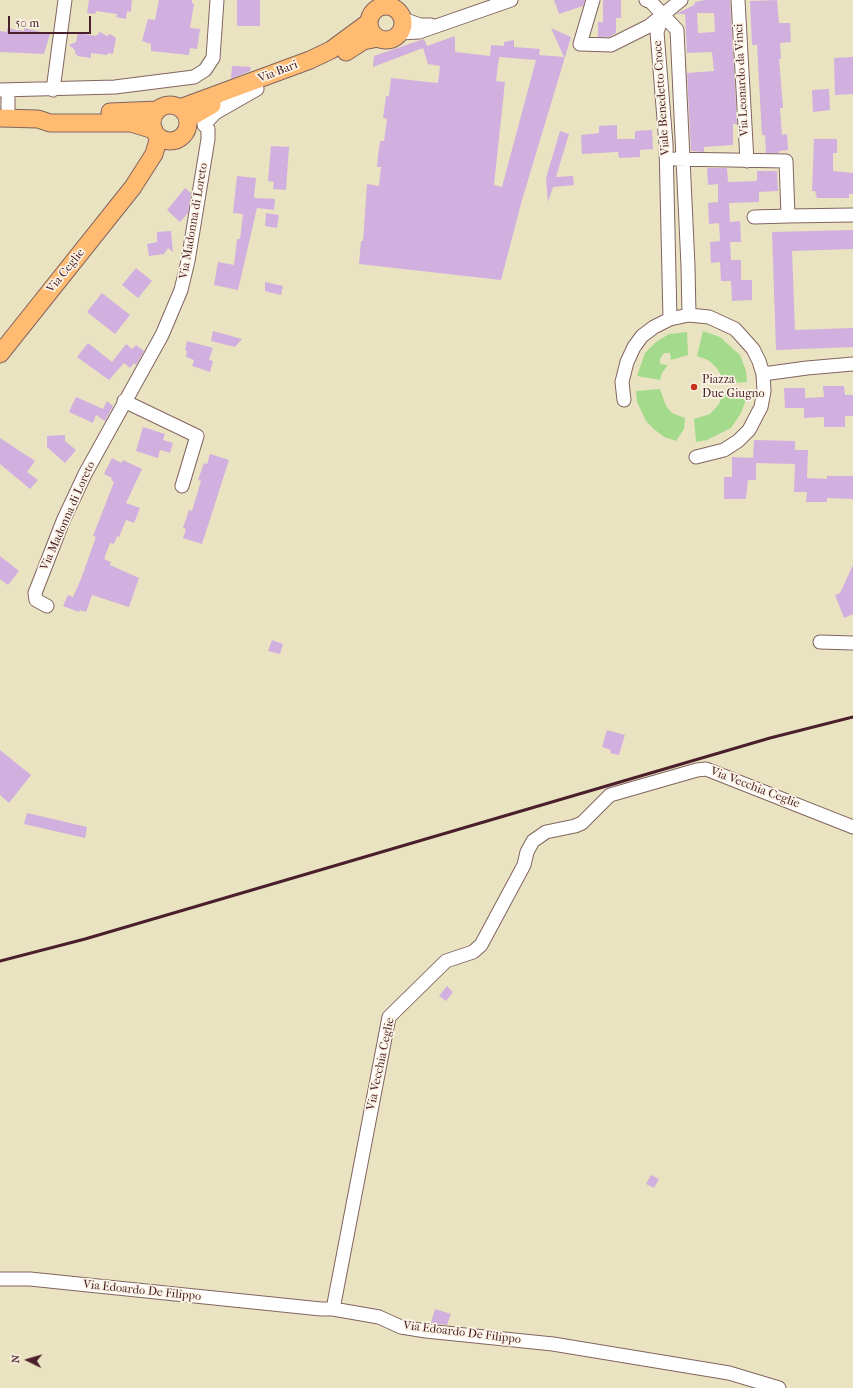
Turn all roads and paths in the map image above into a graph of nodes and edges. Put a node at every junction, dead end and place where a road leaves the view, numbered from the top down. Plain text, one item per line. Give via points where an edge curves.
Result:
1 (65, 0) edge
2 (217, 0) edge
3 (511, 0) edge
4 (593, 0) edge
5 (646, 0) edge
6 (681, 0) edge
7 (738, 0) edge
8 (384, 4) edge
9 (663, 15) junction
10 (402, 16) edge
11 (369, 22) junction
12 (378, 38) junction
13 (53, 90) junction
14 (4, 91) edge
15 (158, 110) junction
16 (4, 118) edge
17 (38, 119) junction
18 (190, 119) junction
19 (156, 134) junction
20 (178, 139) junction
21 (666, 158) junction
22 (682, 159) junction
23 (747, 160) junction
24 (133, 188) junction
25 (853, 215) edge
26 (754, 216) dead end
27 (788, 216) junction
28 (688, 315) junction
29 (670, 319) junction
30 (0, 354) edge
31 (853, 364) edge
32 (763, 374) junction
33 (624, 400) dead end
34 (124, 401) junction
35 (696, 457) dead end
36 (182, 486) dead end
37 (47, 606) dead end
38 (820, 642) dead end
39 (853, 643) edge
40 (853, 827) edge
41 (0, 1279) edge
42 (333, 1309) junction
43 (779, 1388) edge

1 - 13 street
2 - 13 street via 213,58 205,70 194,77 115,87
3 - 10 street via 419,32
4 - 9 street via 580,44 611,45 649,26
5 - 9 street
6 - 9 street
7 - 23 street, Via Leonardo da Vinci
8 - 10 main road via 391,6
8 - 11 main road via 372,13
9 - 21 street, Viale Benedetto Croce via 657,32
9 - 22 street, Viale Benedetto Croce via 677,30
10 - 12 main road via 390,39
11 - 12 main road
11 - 18 main road, Via Bari via 331,50
12 - 18 main road, Via Bari via 363,41 345,53 306,71 210,105
13 - 14 street
14 - 16 street
15 - 17 main road via 51,112
15 - 18 main road via 168,105
15 - 19 main road via 153,120
16 - 17 main road
17 - 19 main road via 50,123 131,123
18 - 20 main road via 187,130
18 - 34 street, Via Madonna di Loreto via 208,129 208,139 188,261 180,290 162,335
19 - 20 main road via 168,141
19 - 24 main road, Via Ceglie via 154,154
20 - 24 main road, Via Ceglie
21 - 22 street
21 - 29 street, Viale Benedetto Croce
22 - 23 street
22 - 28 street, Viale Benedetto Croce
23 - 27 street via 786,161
24 - 30 main road, Via Ceglie
25 - 27 street
26 - 27 street
28 - 29 street
28 - 32 street via 709,317 735,329 753,349
29 - 33 street via 642,336 634,347 622,382
31 - 32 street
32 - 35 street via 761,407 749,430 724,450
34 - 36 street via 198,436
34 - 37 street, Via Madonna di Loreto via 84,474 63,521 36,593 36,600
38 - 39 street
40 - 42 street, Via Vecchia Ceglie via 706,769 610,795 582,823 546,832 533,841 524,865 481,945 473,952 446,961 389,1017
41 - 42 street, Via Edoardo De Filippo via 30,1279
42 - 43 street, Via Edoardo De Filippo via 379,1317 401,1327 553,1344 729,1373

